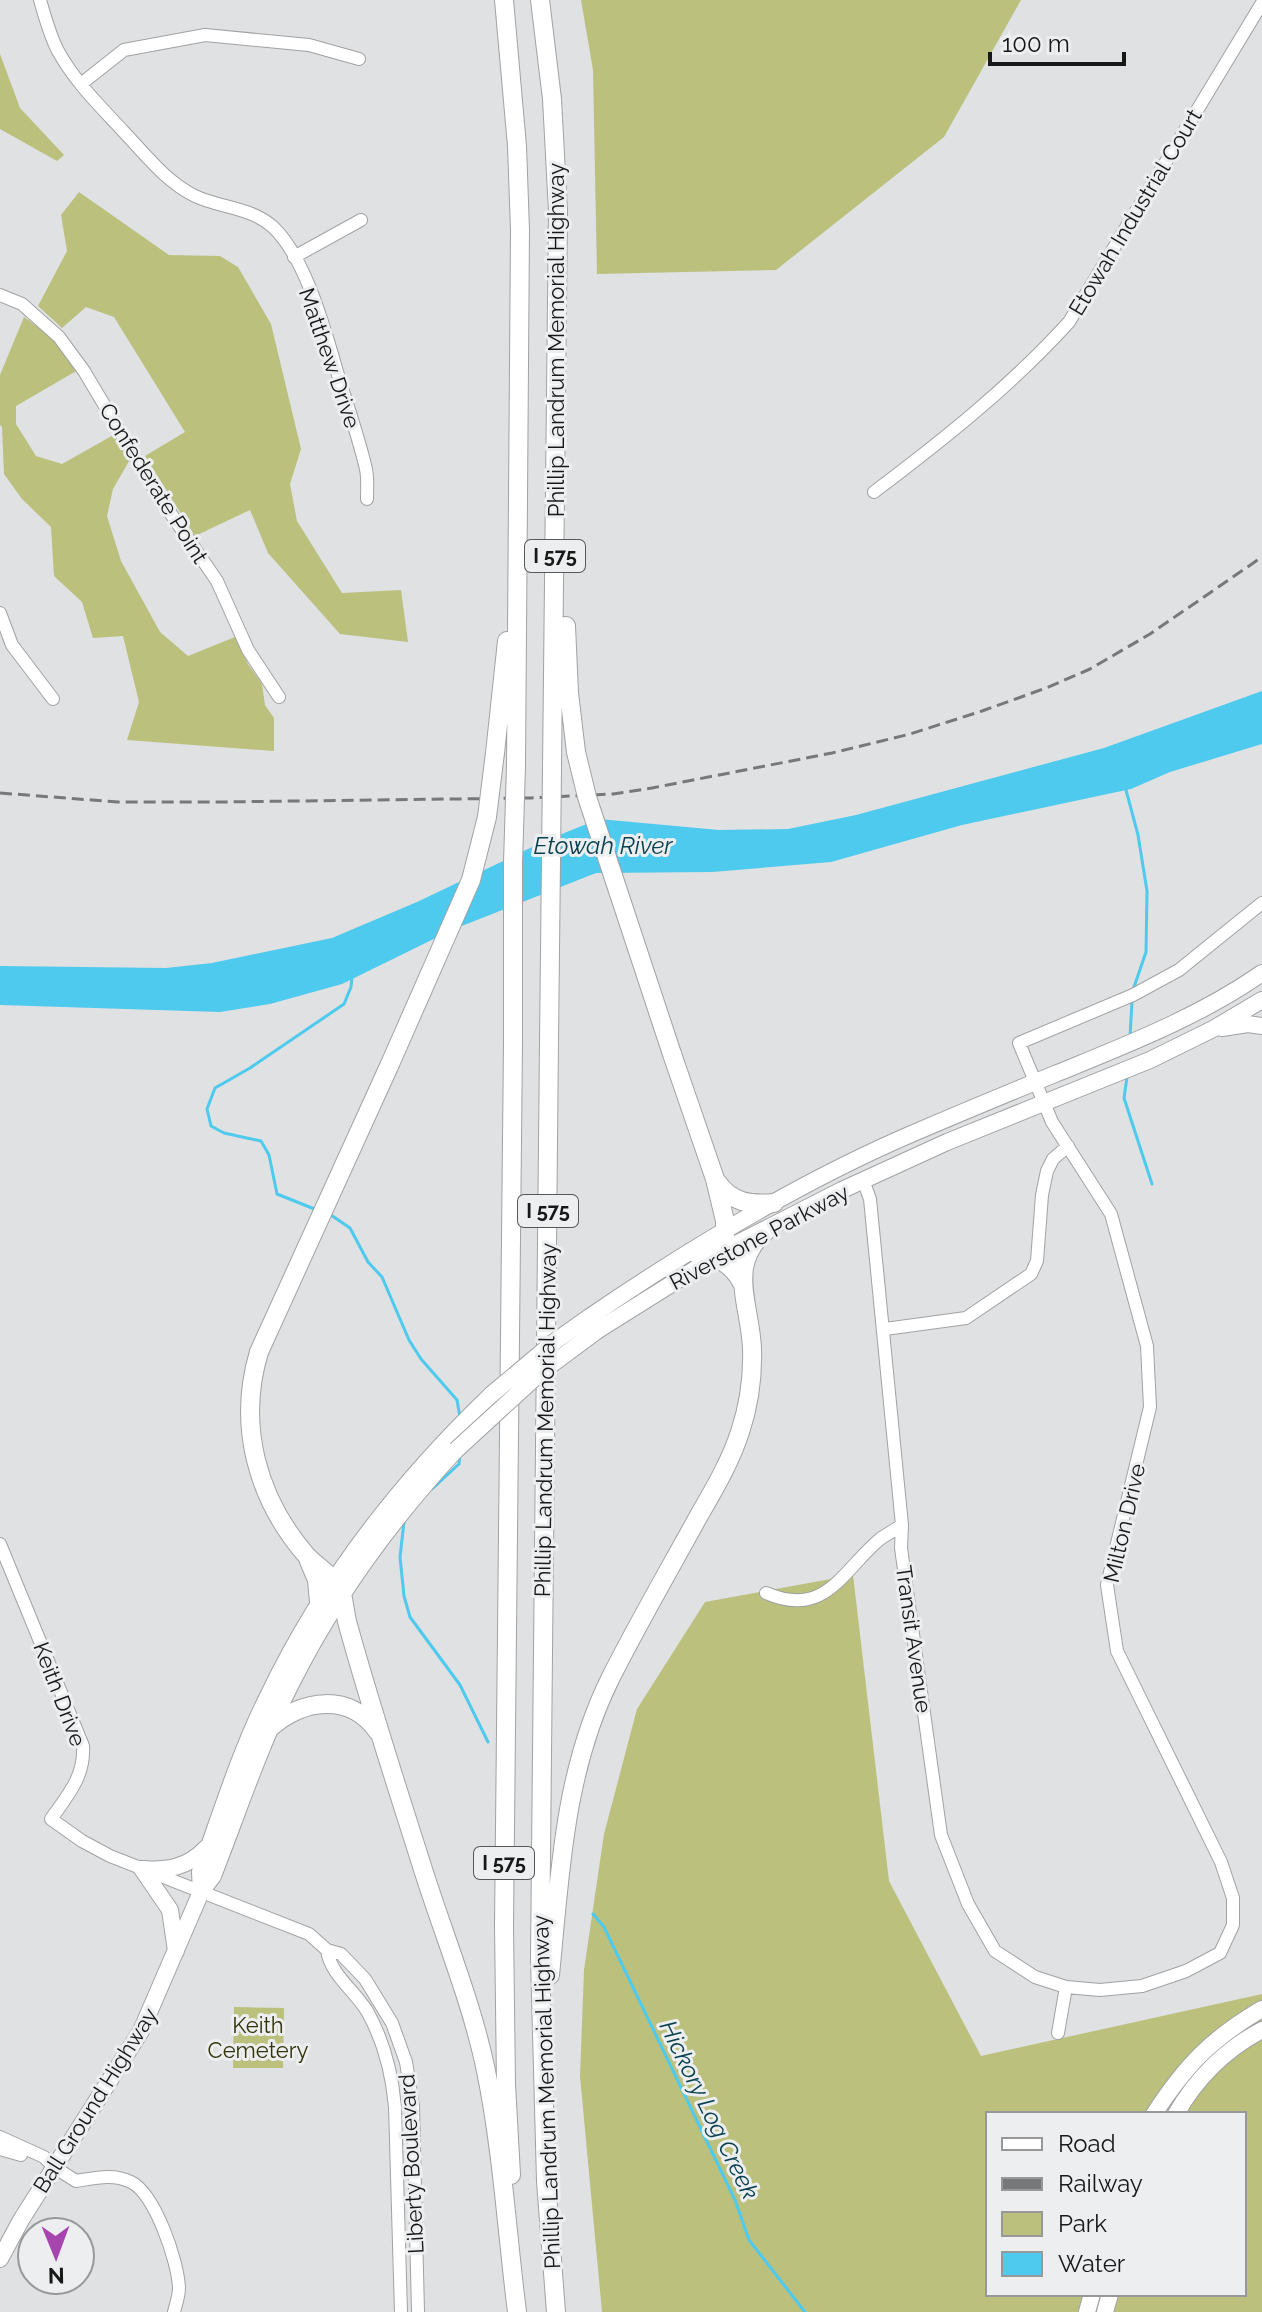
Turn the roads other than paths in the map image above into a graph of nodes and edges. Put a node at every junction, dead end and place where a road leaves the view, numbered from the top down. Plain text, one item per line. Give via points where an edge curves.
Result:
1 (40, 0) edge
2 (496, 0) edge
3 (504, 0) edge
4 (540, 0) edge
5 (1262, 3) edge
6 (359, 59) dead end
7 (510, 60) junction
8 (81, 84) junction
9 (361, 220) dead end
10 (294, 257) junction
11 (0, 295) edge
12 (558, 343) junction
13 (874, 492) dead end
14 (367, 499) dead end
15 (518, 543) junction
16 (0, 613) edge
17 (279, 697) dead end
18 (53, 699) dead end
19 (1262, 903) edge
20 (1260, 978) edge
21 (1262, 1000) edge
22 (1262, 1026) edge
23 (1213, 1029) junction
24 (1036, 1081) junction
25 (1045, 1103) junction
26 (1068, 1146) junction
27 (715, 1179) junction
28 (863, 1180) junction
29 (774, 1203) junction
30 (726, 1230) junction
31 (767, 1230) junction
32 (691, 1252) junction
33 (714, 1257) junction
34 (742, 1283) junction
35 (593, 1324) junction
36 (885, 1329) junction
37 (902, 1525) junction
38 (0, 1544) edge
39 (306, 1555) junction
40 (338, 1587) junction
41 (766, 1593) dead end
42 (319, 1602) junction
43 (270, 1728) junction
44 (381, 1736) junction
45 (210, 1844) junction
46 (142, 1869) junction
47 (201, 1892) junction
48 (327, 1950) junction
49 (176, 1953) junction
50 (1066, 1987) junction
51 (1123, 1988) joint
52 (1262, 2009) edge
53 (1262, 2030) edge
54 (1058, 2033) dead end
55 (541, 2061) junction
56 (1155, 2112) edge
57 (1177, 2112) edge
58 (0, 2137) edge
59 (0, 2149) edge
60 (54, 2167) junction
61 (0, 2259) edge
62 (174, 2312) edge
63 (401, 2312) edge
64 (418, 2312) edge
65 (518, 2312) edge
66 (556, 2312) edge

1 - 8 street, Matthew Drive via 56,48
2 - 7 highway
3 - 7 highway, Phillip Landrum Memorial Highway / I 575
4 - 12 highway, Phillip Landrum Memorial Highway / I 575 via 556,154
5 - 13 street, Etowah Industrial Court via 1069,322 1036,359
6 - 8 street via 309,45 205,35 124,50
7 - 15 highway, Phillip Landrum Memorial Highway / I 575 via 520,230
8 - 10 street, Matthew Drive via 172,182 207,201 264,220
9 - 10 street
10 - 14 street, Matthew Drive via 319,313 353,421 367,472
11 - 17 street, Confederate Point via 22,304 59,337 84,371 217,581 248,650
12 - 27 highway, bridge via 567,665 576,752
12 - 55 highway, Phillip Landrum Memorial Highway / I 575, bridge
15 - 39 highway, bridge via 487,817 471,880 259,1352 251,1384 254,1457 276,1514
15 - 65 highway, Phillip Landrum Memorial Highway / I 575, bridge via 504,1926
16 - 18 street via 12,645
19 - 24 street, Milton Drive via 1179,970 1019,1043
20 - 24 main road, Riverstone Parkway via 1141,1039
21 - 23 main road, Riverstone Parkway
22 - 23 main road
23 - 25 main road, Riverstone Parkway
24 - 25 street, Milton Drive
24 - 29 main road, Riverstone Parkway via 905,1137
25 - 26 street, Milton Drive
25 - 28 main road, Riverstone Parkway
26 - 36 street via 1050,1163 1031,1274 966,1318
26 - 51 street, Milton Drive via 1111,1214 1147,1346 1150,1407 1107,1585 1117,1651 1221,1862 1233,1898 1233,1925 1220,1953 1186,1971
27 - 29 highway via 740,1202
27 - 30 highway
28 - 31 main road, Riverstone Parkway
28 - 36 street, Transit Avenue via 870,1199
29 - 30 main road, Riverstone Parkway
30 - 32 main road, Ball Ground Highway
30 - 33 highway
31 - 33 main road, Riverstone Parkway
31 - 34 highway via 746,1254
32 - 33 highway
32 - 35 main road, Ball Ground Highway
33 - 34 highway via 730,1265
33 - 35 main road, Riverstone Parkway
34 - 55 highway via 752,1363 741,1430 610,1679 576,1771
35 - 40 main road, Riverstone Parkway, bridge via 456,1450
35 - 40 main road, Ball Ground Highway, bridge via 531,1361 457,1427 400,1489
36 - 37 street, Transit Avenue
37 - 41 street via 881,1538 827,1592 805,1601 784,1601
37 - 50 street, Transit Avenue via 941,1835 968,1904 995,1951 1035,1977
38 - 46 street, Keith Drive via 83,1746 80,1776 51,1819 82,1841
39 - 40 highway
39 - 42 highway
40 - 42 main road, Ball Ground Highway
40 - 43 main road, Ball Ground Highway
40 - 44 highway
42 - 45 main road, Ball Ground Highway via 267,1696
43 - 44 highway via 292,1712 325,1703 353,1709
43 - 47 main road, Ball Ground Highway via 213,1876
44 - 65 highway via 486,2070
45 - 46 main road via 185,1864
45 - 47 main road, Ball Ground Highway via 200,1872
46 - 47 street, Keith Drive
46 - 49 main road via 170,1910
47 - 48 street, Liberty Boulevard via 295,1927
47 - 49 main road, Ball Ground Highway
48 - 63 street, Liberty Boulevard via 329,1965 374,2023 391,2074
48 - 64 street, Liberty Boulevard via 341,1954 373,1990 406,2062 413,2117
49 - 60 main road, Ball Ground Highway via 141,2031
50 - 51 street, Transit Avenue
50 - 54 street
52 - 56 main road via 1198,2054
53 - 57 main road via 1215,2064
55 - 66 highway, Phillip Landrum Memorial Highway / I 575
58 - 60 street
59 - 60 street
60 - 61 main road, Ball Ground Highway
60 - 62 street via 76,2181 111,2176 133,2182 146,2195 177,2273

